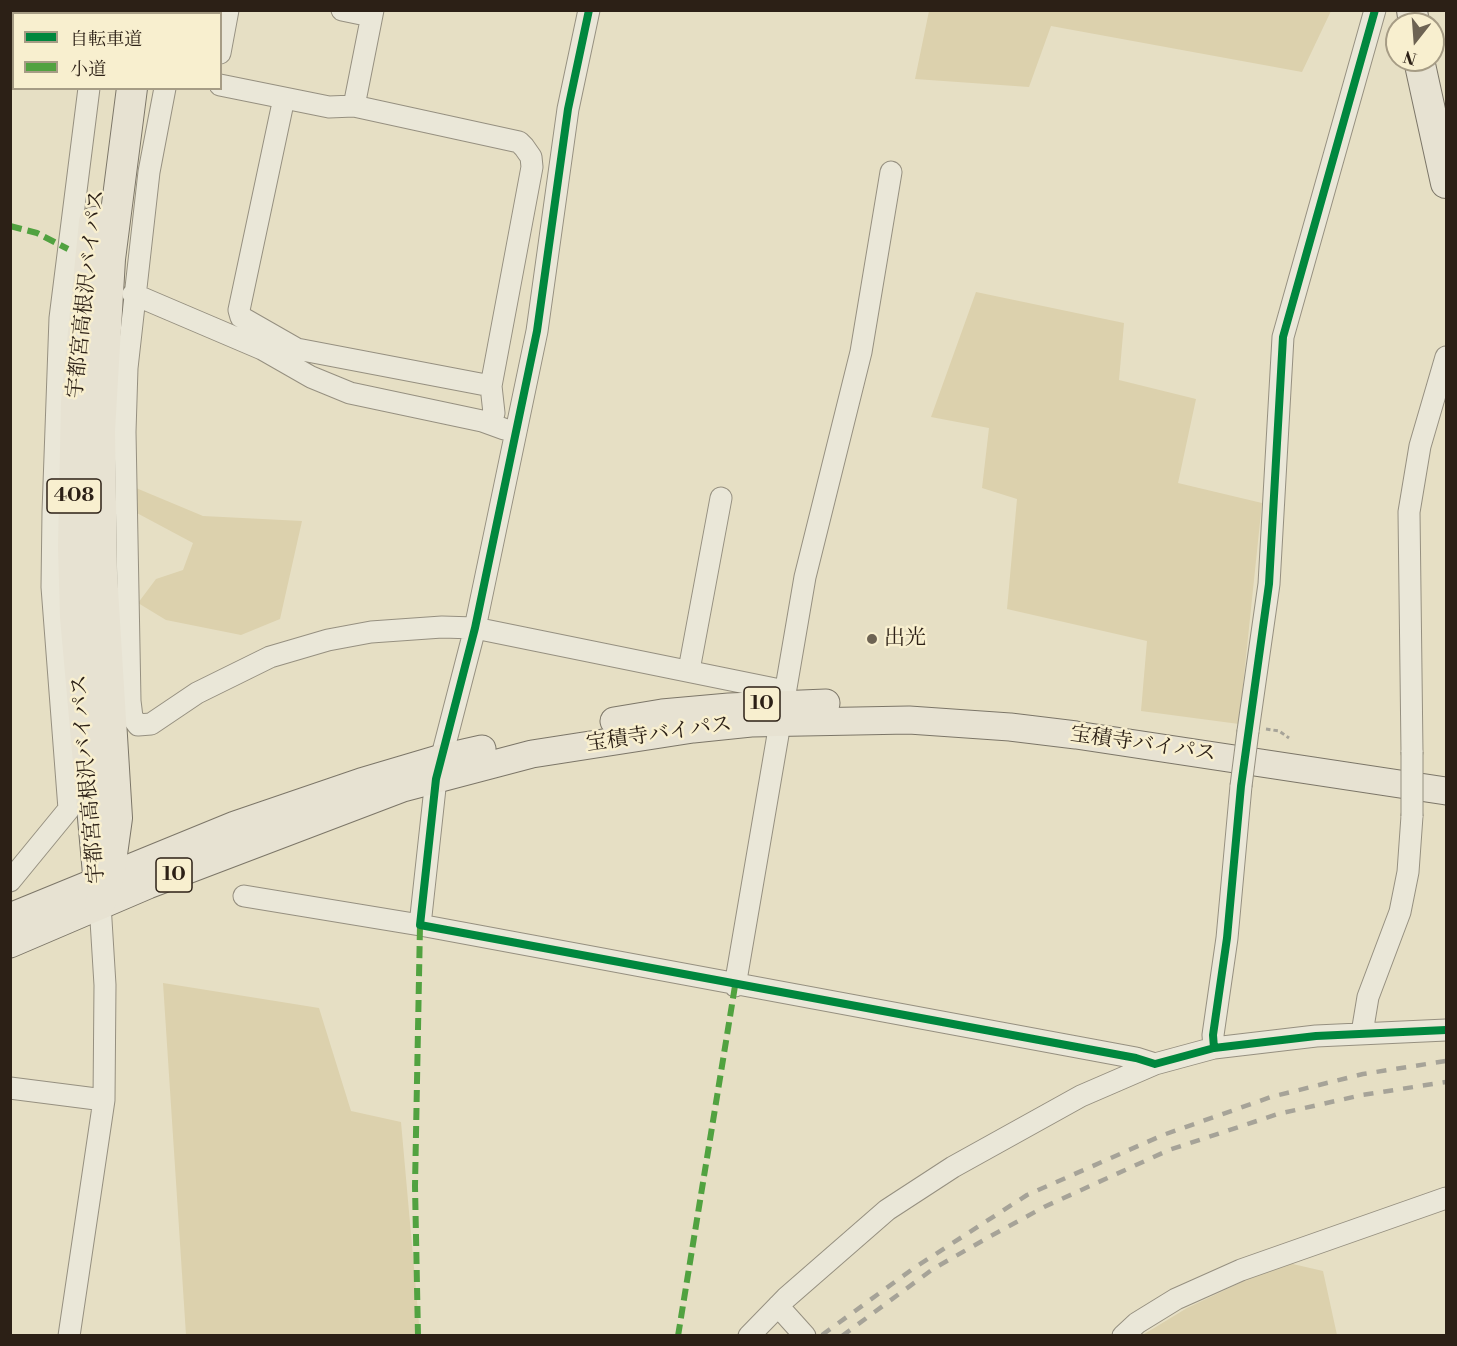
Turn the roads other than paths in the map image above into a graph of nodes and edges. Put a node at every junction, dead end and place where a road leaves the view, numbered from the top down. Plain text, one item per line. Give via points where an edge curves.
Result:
1 (228, 10) edge
2 (342, 10) edge
3 (589, 10) edge
4 (1375, 10) edge
5 (372, 14) edge
6 (222, 42) edge
7 (1422, 72) edge
8 (222, 85) edge
9 (89, 90) edge
10 (111, 90) edge
11 (132, 90) edge
12 (165, 90) edge
13 (284, 98) junction
14 (354, 106) junction
15 (891, 172) dead end
16 (1446, 183) edge
17 (133, 294) junction
18 (1446, 357) edge
19 (491, 386) junction
20 (491, 424) junction
21 (113, 432) junction
22 (516, 433) junction
23 (721, 498) dead end
24 (475, 628) junction
25 (689, 670) junction
26 (783, 705) junction
27 (439, 768) junction
28 (1446, 775) edge
29 (1446, 791) edge
30 (10, 881) edge
31 (103, 887) junction
32 (244, 896) dead end
33 (10, 917) edge
34 (420, 925) junction
35 (10, 944) edge
36 (735, 986) junction
37 (1446, 1030) edge
38 (1362, 1033) junction
39 (1214, 1048) junction
40 (1155, 1064) junction
41 (10, 1088) edge
42 (104, 1100) junction
43 (1446, 1198) edge
44 (778, 1306) junction
45 (69, 1335) edge
46 (749, 1335) edge
47 (805, 1335) edge
48 (1123, 1335) edge

1 - 6 street
2 - 5 street
3 - 22 street via 567,109 537,331
4 - 39 street, bridge via 1283,337 1269,584 1241,786 1227,938 1212,1035
5 - 14 street
7 - 16 highway
8 - 13 street
9 - 30 street via 60,318 52,512 52,587 69,809
10 - 31 highway, 宇都宮高根沢バイパス / 408 via 76,402 74,536 75,617
11 - 21 highway, 宇都宮高根沢バイパス / 408 via 110,260
12 - 17 street
13 - 14 street via 329,107
13 - 19 street via 239,310 241,317 297,349
14 - 19 street via 519,142 531,157 529,188
15 - 26 street via 861,352 805,577
17 - 20 street via 262,348 311,377 350,393
17 - 21 street
18 - 38 street, bridge via 1420,446 1409,512 1413,816 1408,872 1400,912 1368,998
19 - 20 street
20 - 22 street
21 - 24 street via 130,701 132,717 138,725 151,724 197,693 280,654 371,632
21 - 31 highway, 宇都宮高根沢バイパス / 408 via 102,573 117,818
22 - 24 street
23 - 25 street
24 - 25 street
24 - 27 street
25 - 26 street
26 - 27 main road, 宝積寺バイパス / 10 via 633,736
26 - 28 main road, 宝積寺バイパス / 10 via 892,702 994,709
26 - 29 main road, 宝積寺バイパス / 10 via 1076,735
26 - 36 street
27 - 31 main road, 宝積寺バイパス / 10 via 403,788 248,845
27 - 34 street
31 - 33 main road, 宝積寺バイパス / 10
31 - 35 main road, 宝積寺バイパス / 10
31 - 42 street
32 - 34 street
34 - 36 street
36 - 40 street
37 - 38 street
38 - 39 street
39 - 40 street
40 - 44 street via 1081,1096 953,1167 887,1210
41 - 42 street
42 - 45 street
43 - 48 street via 1241,1270 1176,1299
44 - 46 street
44 - 47 street

